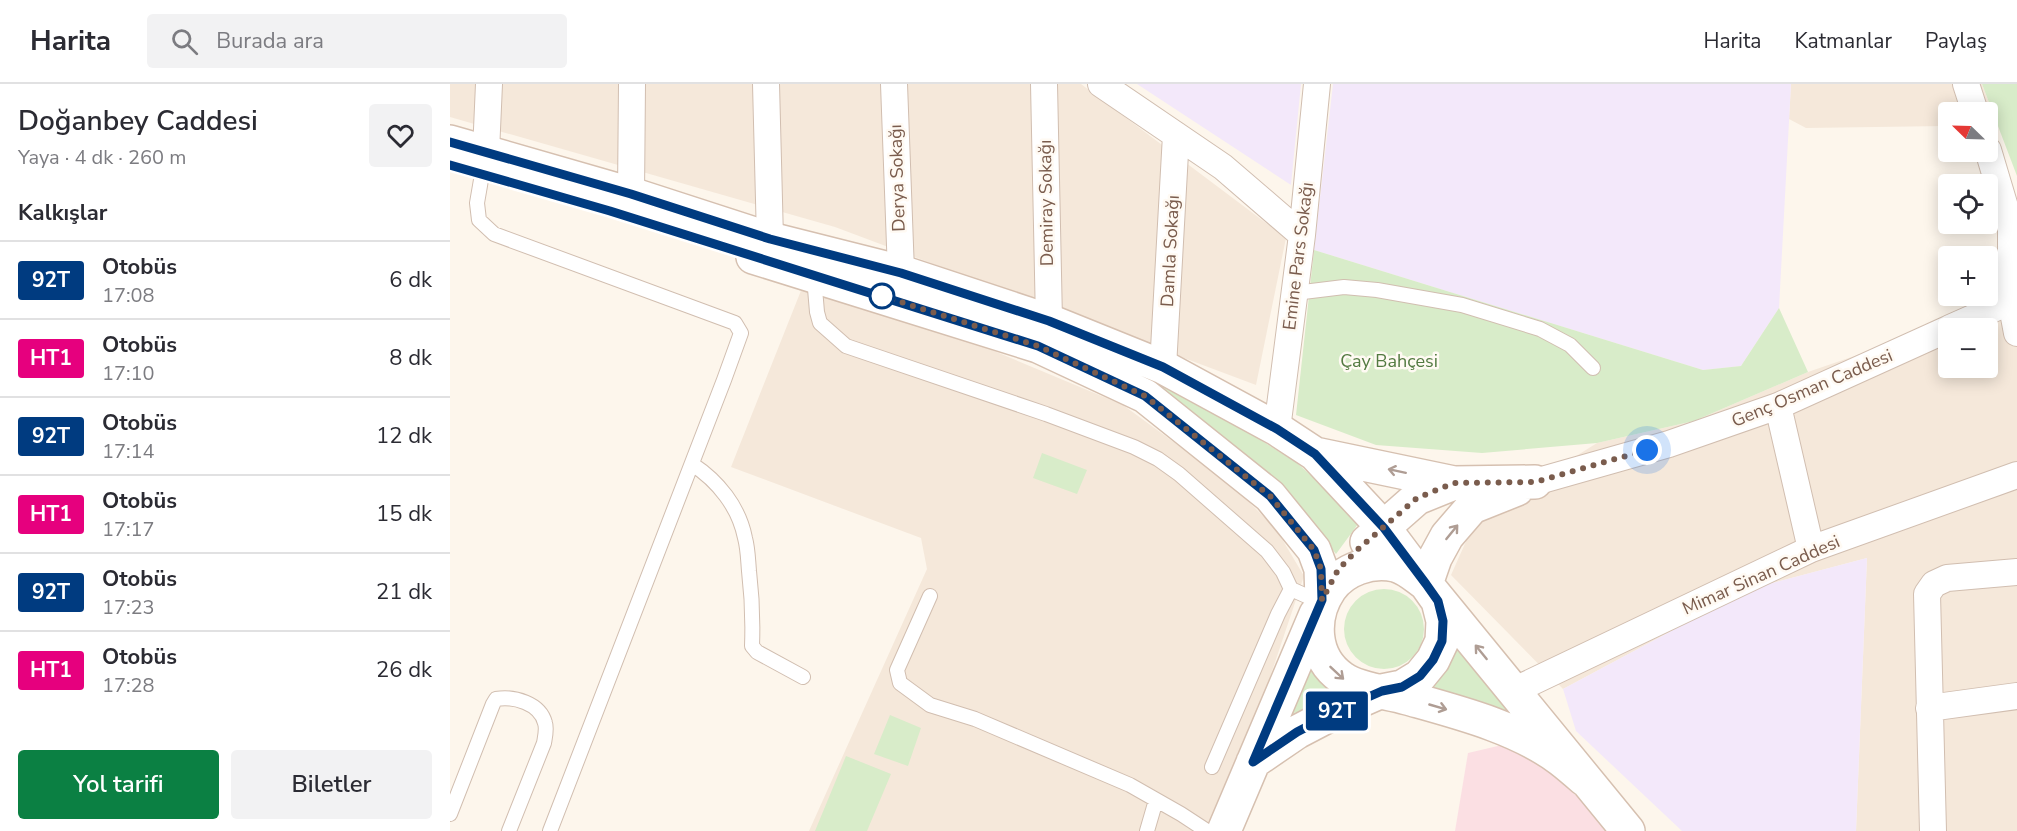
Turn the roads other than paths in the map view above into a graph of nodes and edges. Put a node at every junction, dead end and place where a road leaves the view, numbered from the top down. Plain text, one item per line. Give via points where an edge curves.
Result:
1 (489, 84) edge
2 (632, 84) edge
3 (766, 84) edge
4 (894, 84) edge
5 (1044, 84) edge
6 (1101, 84) edge
7 (1317, 84) edge
8 (1966, 84) edge
9 (1972, 102) edge
10 (1176, 135) junction
11 (450, 142) edge
12 (1992, 162) edge
13 (484, 163) junction
14 (450, 165) edge
15 (631, 194) junction
16 (2014, 223) edge
17 (1302, 236) junction
18 (770, 239) junction
19 (901, 273) junction
20 (814, 275) junction
21 (1295, 293) junction
22 (2011, 301) junction
23 (1973, 318) edge
24 (1049, 321) junction
25 (2017, 333) edge
26 (1938, 334) edge
27 (1163, 367) junction
28 (1593, 368) dead end
29 (1778, 406) junction
30 (1277, 429) junction
31 (1315, 454) junction
32 (692, 464) junction
33 (2017, 475) edge
34 (1535, 482) junction
35 (1454, 483) junction
36 (1384, 528) junction
37 (1811, 549) junction
38 (2017, 572) edge
39 (1426, 584) junction
40 (1291, 589) junction
41 (930, 596) dead end
42 (1322, 600) junction
43 (803, 677) dead end
44 (1382, 691) junction
45 (1513, 692) junction
46 (2017, 696) edge
47 (1929, 708) junction
48 (1253, 762) junction
49 (1212, 767) dead end
50 (1584, 779) junction
51 (1156, 800) junction
52 (450, 814) edge
53 (509, 831) edge
54 (550, 831) edge
55 (1147, 831) edge
56 (1207, 831) edge
57 (1224, 831) edge
58 (1628, 831) edge
59 (1933, 831) edge

1 - 13 street
2 - 15 street
3 - 18 street
4 - 19 street, Derya Sokağı
5 - 24 street, Demiray Sokağı
6 - 10 street
7 - 17 street, Emine Pars Sokağı
8 - 9 street
10 - 17 street via 1223,167
10 - 27 street, Damla Sokağı
11 - 13 main road
12 - 16 street
13 - 14 main road
13 - 15 main road
13 - 20 main road via 610,211
13 - 32 lane via 477,203 479,220 494,234 735,323 741,333
15 - 18 main road
16 - 22 street
17 - 21 street, Emine Pars Sokağı
18 - 19 main road
19 - 24 main road
20 - 40 lane via 820,323 846,346 1046,414 1158,459 1267,551
20 - 42 main road via 1038,346 1145,396 1270,496 1314,550 1321,569
21 - 28 lane via 1344,287 1462,305 1540,329 1570,345
21 - 30 street, Emine Pars Sokağı
22 - 23 street, Genç Osman Caddesi
22 - 25 street
24 - 27 main road
26 - 29 street, Genç Osman Caddesi
27 - 30 main road
29 - 34 street, Genç Osman Caddesi via 1669,444
29 - 37 street
30 - 31 main road
35 -> 31 main road
31 - 36 main road
32 - 43 lane via 707,474 727,497 745,537 753,608 752,646
32 - 54 lane
33 - 37 street, Mimar Sinan Caddesi
34 - 35 main road
39 -> 34 main road via 1447,536 1472,507
35 - 36 main road via 1417,498
36 - 39 main road
36 - 42 main road via 1338,570
37 - 45 street, Mimar Sinan Caddesi
38 - 47 street via 1947,578 1934,584 1927,594
39 - 42 main road via 1395,565 1373,564 1352,570 1334,582
39 - 44 main road via 1438,601 1442,641 1420,676 1402,687
45 -> 39 main road
40 - 42 lane
40 - 49 lane
41 - 51 lane via 897,670 900,683 930,705 975,718
42 -> 44 main road via 1316,621 1318,643 1327,663 1341,678 1361,688
42 - 48 main road
44 - 48 main road via 1297,732
44 -> 50 main road via 1467,715 1515,734 1559,758
45 - 50 main road
46 - 47 street
47 - 59 street
48 - 57 main road
50 - 58 main road
51 - 55 lane
51 - 56 lane
52 - 53 lane via 493,704 496,699 510,698 538,709 545,730 544,743

